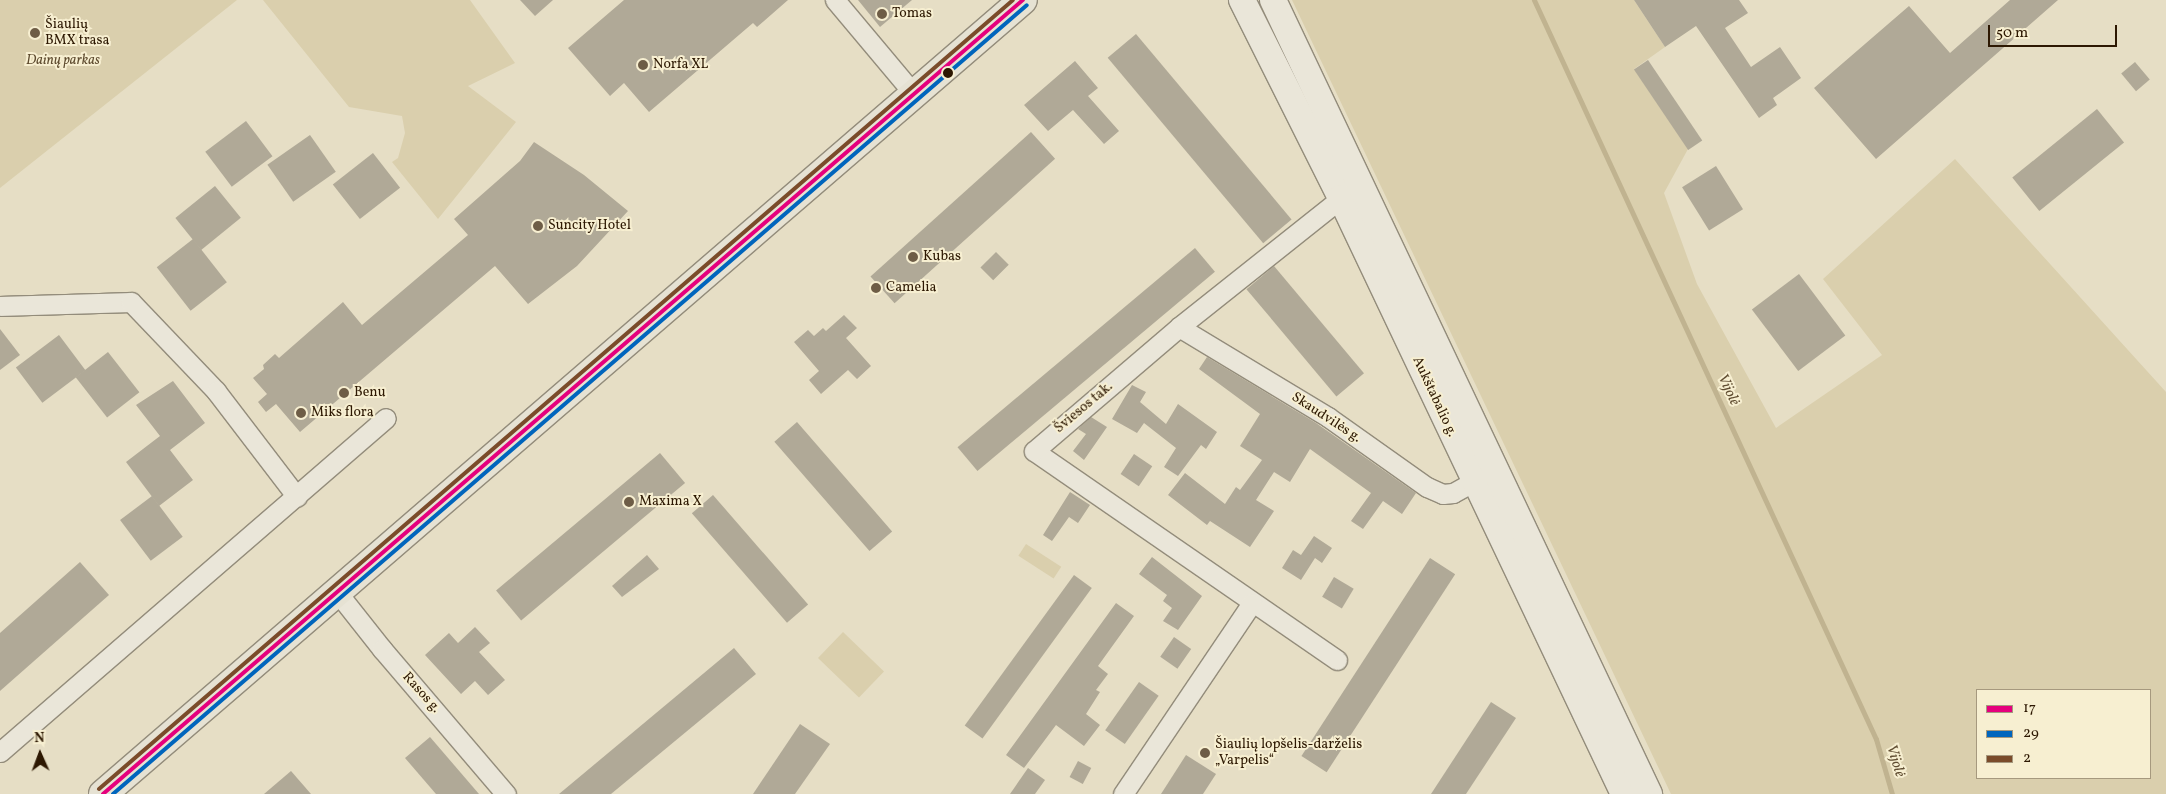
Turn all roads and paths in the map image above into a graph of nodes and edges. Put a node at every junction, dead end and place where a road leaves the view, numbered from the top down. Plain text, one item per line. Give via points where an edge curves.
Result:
1 (835, 0) edge
2 (1023, 0) edge
3 (1242, 0) edge
4 (1273, 0) edge
5 (914, 94) junction
6 (1340, 198) junction
7 (0, 306) edge
8 (1180, 327) junction
9 (386, 418) dead end
10 (1473, 482) junction
11 (297, 497) junction
12 (338, 592) junction
13 (1252, 603) junction
14 (1337, 660) dead end
15 (0, 752) edge
16 (103, 794) edge
17 (506, 794) edge
18 (1123, 794) edge
19 (1624, 794) edge
20 (1650, 794) edge

1 - 5 street
2 - 5 highway
3 - 6 main road, Aukštabalio g.
4 - 20 main road, Aukštabalio g.
5 - 12 highway
6 - 8 street, Šviesos tak.
6 - 10 main road, Aukštabalio g.
7 - 11 street via 132,302 216,391
8 - 10 street, Skaudvilės g. via 1328,417 1427,487 1442,494 1453,493
8 - 13 street, Šviesos tak. via 1034,451
9 - 11 street
10 - 19 main road, Aukštabalio g.
11 - 15 street
12 - 16 highway
12 - 17 street, Rasos g. via 377,644
13 - 14 street, Šviesos tak.
13 - 18 street

